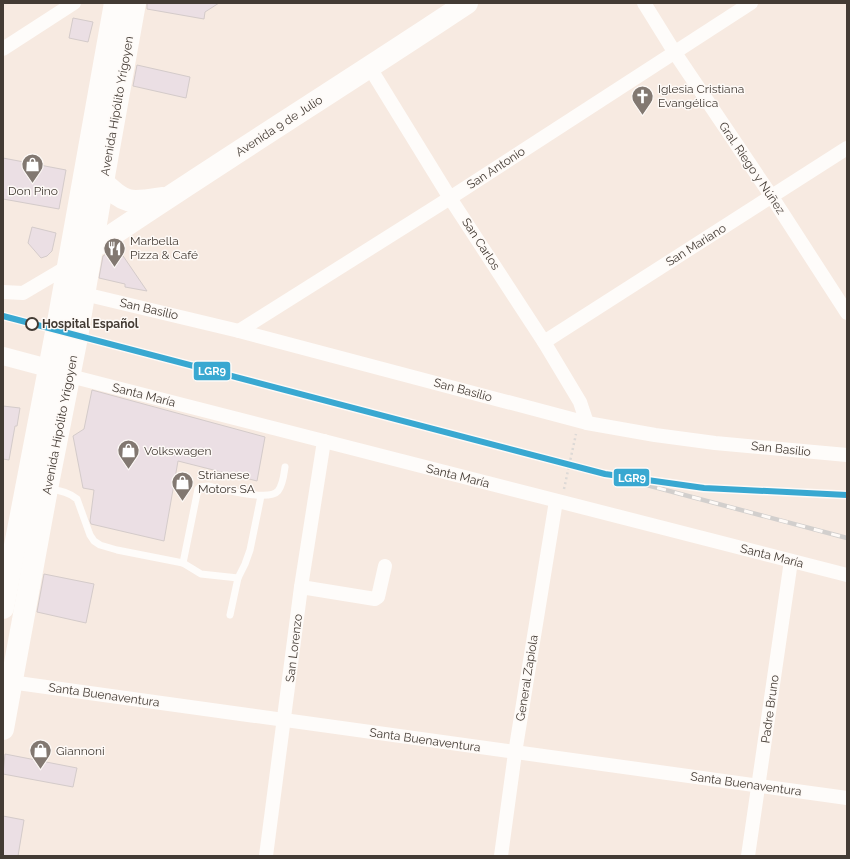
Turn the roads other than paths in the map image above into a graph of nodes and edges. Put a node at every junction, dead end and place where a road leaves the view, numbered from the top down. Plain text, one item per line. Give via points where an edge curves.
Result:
1 (74, 3) edge
2 (115, 3) edge
3 (135, 3) edge
4 (467, 3) edge
5 (644, 3) edge
6 (751, 3) edge
7 (3, 48) edge
8 (675, 53) junction
9 (370, 68) junction
10 (847, 148) edge
11 (103, 182) junction
12 (168, 197) junction
13 (772, 197) junction
14 (450, 198) junction
15 (91, 249) junction
16 (67, 267) junction
17 (3, 292) edge
18 (84, 294) junction
19 (847, 313) edge
20 (239, 331) junction
21 (55, 332) junction
22 (77, 337) junction
23 (544, 342) junction
24 (3, 356) edge
25 (48, 368) junction
26 (70, 376) junction
27 (583, 422) junction
28 (324, 441) junction
29 (847, 455) edge
30 (285, 467) dead end
31 (47, 489) junction
32 (261, 496) junction
33 (556, 501) junction
34 (791, 561) junction
35 (183, 564) junction
36 (385, 566) dead end
37 (847, 575) edge
38 (238, 578) junction
39 (302, 587) junction
40 (3, 608) edge
41 (230, 615) dead end
42 (8, 681) edge
43 (285, 719) junction
44 (3, 729) edge
45 (515, 753) junction
46 (759, 786) junction
47 (847, 798) edge
48 (266, 856) edge
49 (501, 856) edge
50 (748, 856) edge

1 - 7 street
2 - 16 main road, Avenida Hipólito Yrigoyen
3 - 11 main road, Avenida Hipólito Yrigoyen
4 - 9 main road, Avenida 9 de Julio
5 - 8 street, Gral. Riego y Núñez
6 - 8 street, San Antonio
8 - 13 street, Gral. Riego y Núñez
8 - 14 street, San Antonio
9 - 12 main road, Avenida 9 de Julio
9 - 14 street, San Carlos
10 - 13 street, San Mariano
11 - 12 main road via 115,194 129,201
11 - 15 main road, Avenida Hipólito Yrigoyen
12 - 15 main road, Avenida 9 de Julio
13 - 19 street, Gral. Riego y Núñez
13 - 23 street, San Mariano
14 - 20 street, San Antonio
14 - 23 street, San Carlos
15 - 18 main road, Avenida Hipólito Yrigoyen
16 - 17 street via 24,293
16 - 21 main road, Avenida Hipólito Yrigoyen
18 - 20 street, San Basilio
18 - 22 main road, Avenida Hipólito Yrigoyen
20 - 27 street, San Basilio
21 - 22 main road
21 - 25 main road, Avenida Hipólito Yrigoyen
22 - 26 main road, Avenida Hipólito Yrigoyen
23 - 27 street, San Carlos via 580,402
24 - 25 street
25 - 40 main road, Avenida Hipólito Yrigoyen
26 - 28 street, Santa María
26 - 31 main road, Avenida Hipólito Yrigoyen
27 - 29 street, San Basilio via 715,443
28 - 33 street, Santa María
28 - 39 street, San Lorenzo
30 - 32 lane via 282,484 277,493 272,496
31 - 35 lane via 60,490 76,498 90,535 100,545
31 - 42 main road, Avenida Hipólito Yrigoyen
32 - 35 lane via 208,486 198,489
32 - 38 lane via 250,550
33 - 34 street, Santa María
33 - 45 street, General Zapiola
34 - 37 street, Santa María
34 - 46 street, Padre Bruno
35 - 38 lane via 201,574
36 - 39 street via 378,597 375,599
38 - 41 lane
39 - 43 street, San Lorenzo
42 - 43 street, Santa Buenaventura
42 - 44 main road, Avenida Hipólito Yrigoyen
43 - 45 street, Santa Buenaventura
43 - 48 street, San Lorenzo
45 - 46 street, Santa Buenaventura
45 - 49 street, General Zapiola
46 - 47 street, Santa Buenaventura
46 - 50 street, Padre Bruno

